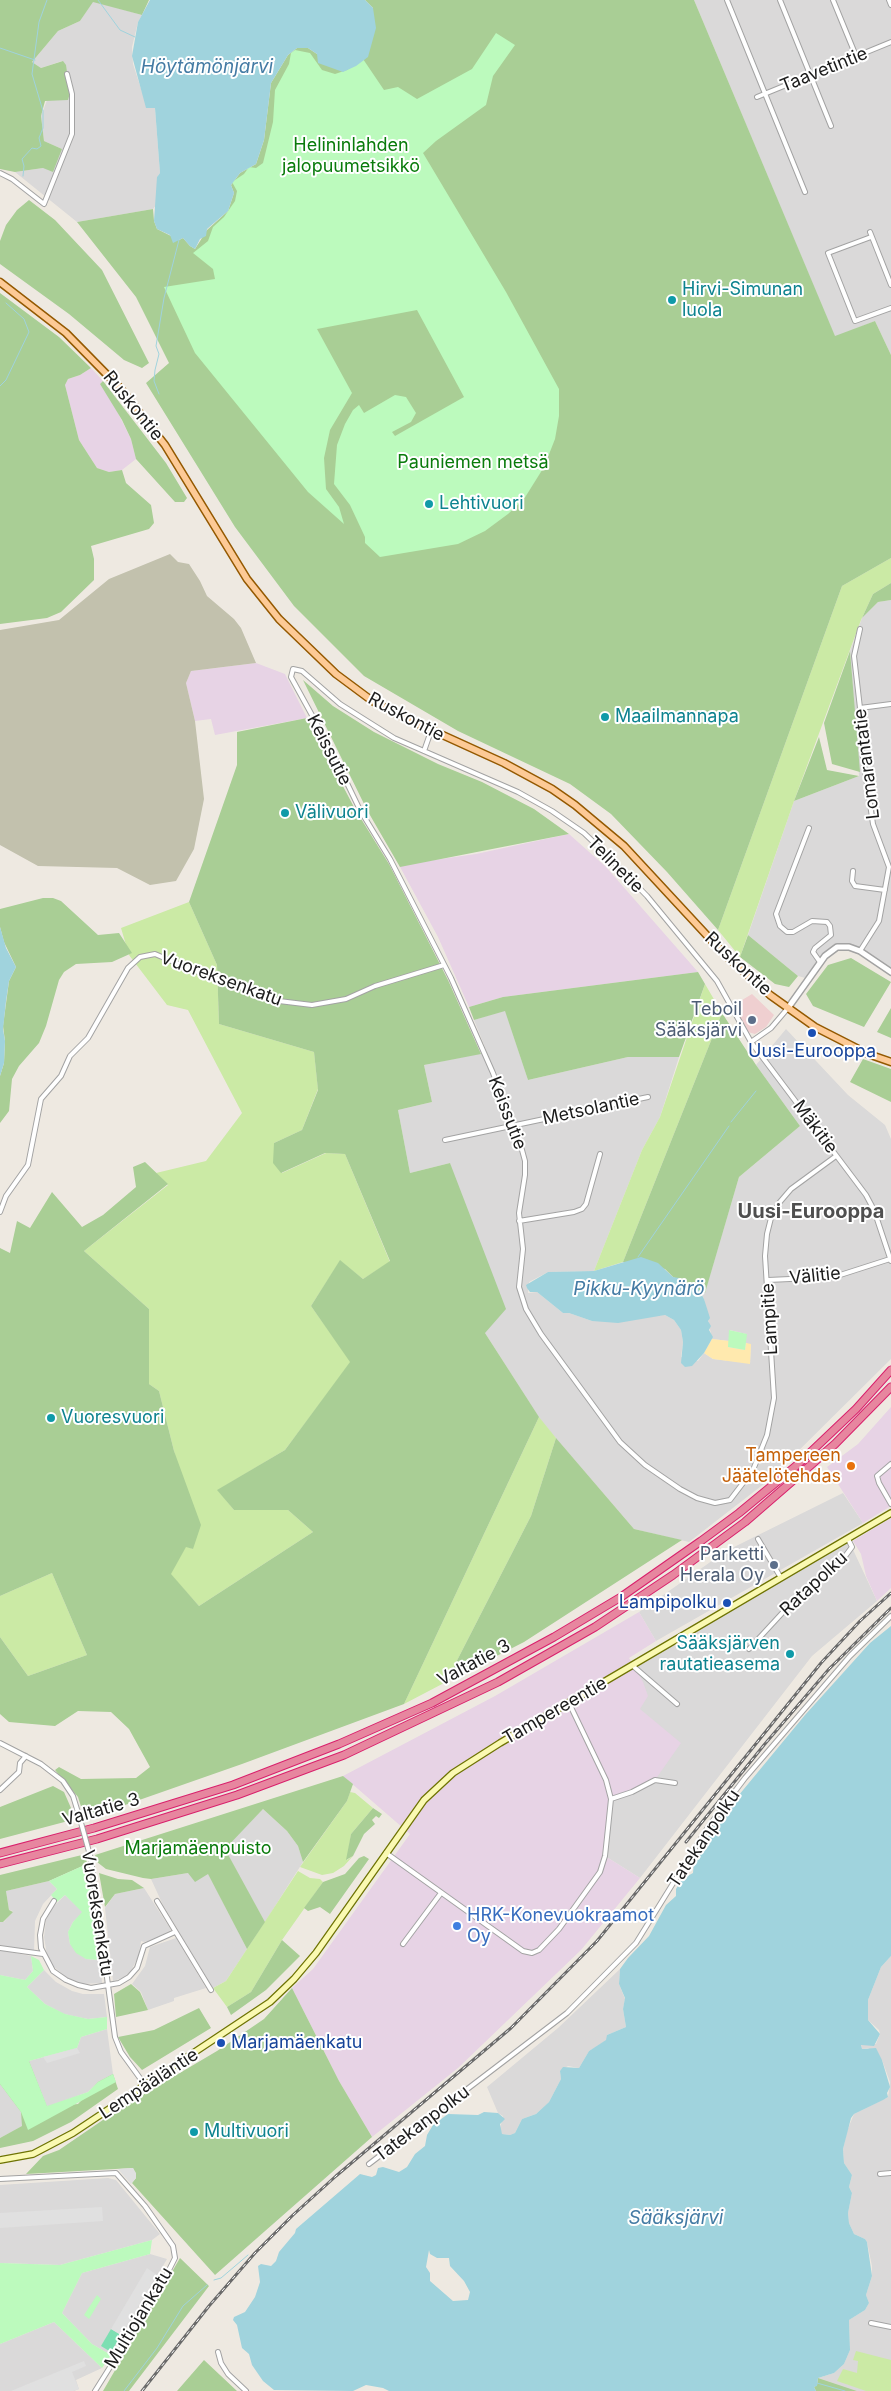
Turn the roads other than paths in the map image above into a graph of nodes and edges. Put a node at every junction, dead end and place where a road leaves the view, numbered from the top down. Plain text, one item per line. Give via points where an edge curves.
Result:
1 (726, 0) edge
2 (780, 0) edge
3 (833, 0) edge
4 (889, 0) edge
5 (891, 5) edge
6 (891, 42) edge
7 (856, 56) junction
8 (67, 74) dead end
9 (811, 75) junction
10 (765, 94) junction
11 (757, 97) dead end
12 (831, 126) dead end
13 (0, 174) edge
14 (805, 192) dead end
15 (870, 232) dead end
16 (871, 237) junction
17 (0, 282) edge
18 (891, 285) edge
19 (891, 308) edge
20 (860, 629) dead end
21 (293, 669) joint
22 (891, 704) edge
23 (860, 708) junction
24 (431, 731) junction
25 (424, 751) junction
26 (809, 828) dead end
27 (853, 871) dead end
28 (885, 890) junction
29 (860, 951) junction
30 (820, 962) junction
31 (444, 965) junction
32 (891, 972) edge
33 (788, 1008) junction
34 (751, 1042) junction
35 (891, 1062) edge
36 (648, 1097) dead end
37 (512, 1126) junction
38 (445, 1140) dead end
39 (600, 1154) dead end
40 (836, 1156) junction
41 (0, 1212) edge
42 (518, 1222) junction
43 (891, 1260) edge
44 (768, 1280) junction
45 (891, 1370) edge
46 (891, 1387) edge
47 (891, 1464) edge
48 (730, 1500) joint
49 (891, 1504) edge
50 (891, 1514) edge
51 (758, 1539) dead end
52 (848, 1539) junction
53 (781, 1578) junction
54 (891, 1616) edge
55 (749, 1649) dead end
56 (633, 1666) junction
57 (569, 1703) junction
58 (677, 1704) dead end
59 (0, 1743) edge
60 (26, 1756) junction
61 (674, 1783) dead end
62 (0, 1790) edge
63 (611, 1799) junction
64 (0, 1853) edge
65 (386, 1853) junction
66 (0, 1864) edge
67 (441, 1893) junction
68 (54, 1901) dead end
69 (157, 1901) dead end
70 (176, 1932) junction
71 (404, 1944) dead end
72 (0, 1948) edge
73 (43, 1954) junction
74 (108, 1987) junction
75 (287, 1987) joint
76 (211, 1990) dead end
77 (145, 2085) junction
78 (0, 2160) edge
79 (369, 2164) dead end
80 (891, 2173) edge
81 (880, 2174) dead end
82 (0, 2179) edge
83 (871, 2323) dead end
84 (891, 2327) edge
85 (218, 2352) dead end
86 (96, 2390) edge
87 (246, 2391) edge

1 - 10 street
2 - 9 street
3 - 7 street
4 - 5 street
6 - 7 street, Taavetintie
7 - 9 street, Taavetintie
8 - 13 street via 72,94 72,134 44,204 12,179
9 - 10 street, Taavetintie
9 - 12 street
10 - 11 street, Taavetintie
10 - 14 street
15 - 16 street
16 - 18 street
16 - 19 street via 828,253 855,321
17 - 24 main road, Ruskontie via 84,348 138,408 165,445 247,579 292,633 352,687
20 - 23 street, Lomarantatie via 854,656
21 - 25 street, Telinetie via 302,671 362,720
21 - 31 street, Keissutie via 291,677
22 - 23 street
23 - 28 street, Lomarantatie via 870,808 889,867
24 - 25 street
24 - 33 main road, Ruskontie via 504,763 552,789 592,817 649,871 726,956
25 - 34 street, Telinetie via 518,792 584,833 646,896 717,981
26 - 30 street via 776,914 786,932 793,932 812,921 826,922 830,926 831,935 814,948
27 - 28 street via 855,886
28 - 29 street, Lomarantatie via 879,921
29 - 30 street via 837,947
29 - 32 street
30 - 33 street
31 - 37 street, Keissutie via 493,1073
31 - 41 street, Vuoreksenkatu via 338,1001 312,1006 279,1000 155,954 140,956 128,968 88,1038 70,1056 61,1076 41,1099 28,1164 6,1196
33 - 34 street via 771,1028
33 - 35 main road, Ruskontie via 836,1039
34 - 40 street, Mäkitie
36 - 37 street, Metsolantie
37 - 38 street, Metsolantie
37 - 42 street, Keissutie via 525,1160
39 - 42 street via 582,1209
40 - 43 street, Mäkitie via 866,1195
40 - 44 street, Lampitie via 791,1189 779,1203 767,1234
42 - 48 street, Keissutie via 523,1248 519,1287 526,1309 620,1442 680,1489 708,1502
43 - 44 street, Välitie via 834,1277
44 - 48 street, Lampitie via 774,1398 771,1418 753,1470
45 - 64 highway, Valtatie 3 via 828,1436 739,1513 621,1597 554,1637 432,1703 295,1762 171,1806
46 - 66 highway, Valtatie 3 via 836,1444 745,1522 595,1627 498,1682 375,1741 246,1792 97,1839
47 - 49 street via 877,1476
50 - 52 main road, Tampereentie
51 - 53 street
52 - 53 main road, Tampereentie
52 - 55 street, Ratapolku via 852,1547 843,1559 785,1610
53 - 56 main road, Tampereentie
54 - 79 street, Tatekanpolku via 825,1684 740,1785 708,1827 636,1943 567,2013
56 - 57 main road, Tampereentie
56 - 58 street
57 - 63 street via 598,1760
57 - 65 main road, Tampereentie via 453,1773 424,1800
59 - 60 street, Vuoreksenkatu
60 - 62 street via 20,1763 19,1772
60 - 74 street, Vuoreksenkatu, bridge via 63,1781 73,1796 90,1859
61 - 63 street via 655,1780
63 - 67 street via 605,1856 600,1872 559,1930 539,1950 523,1951
65 - 67 street
65 - 75 main road, Tampereentie via 316,1952
67 - 71 street
68 - 73 street via 44,1915 40,1930
69 - 70 street
70 - 74 street via 144,1946 133,1973 124,1981
70 - 76 street
72 - 73 street
73 - 74 street via 53,1970 69,1982 86,1987
74 - 77 street, Vuoreksenkatu via 116,2041
75 - 77 main road, Lempääläntie via 259,2011
77 - 78 main road, Lempääläntie via 56,2143 33,2154
80 - 81 street
82 - 86 street, Multiojankatu via 116,2174 145,2206 173,2246 175,2258 161,2286
83 - 84 street
85 - 87 street via 228,2374

